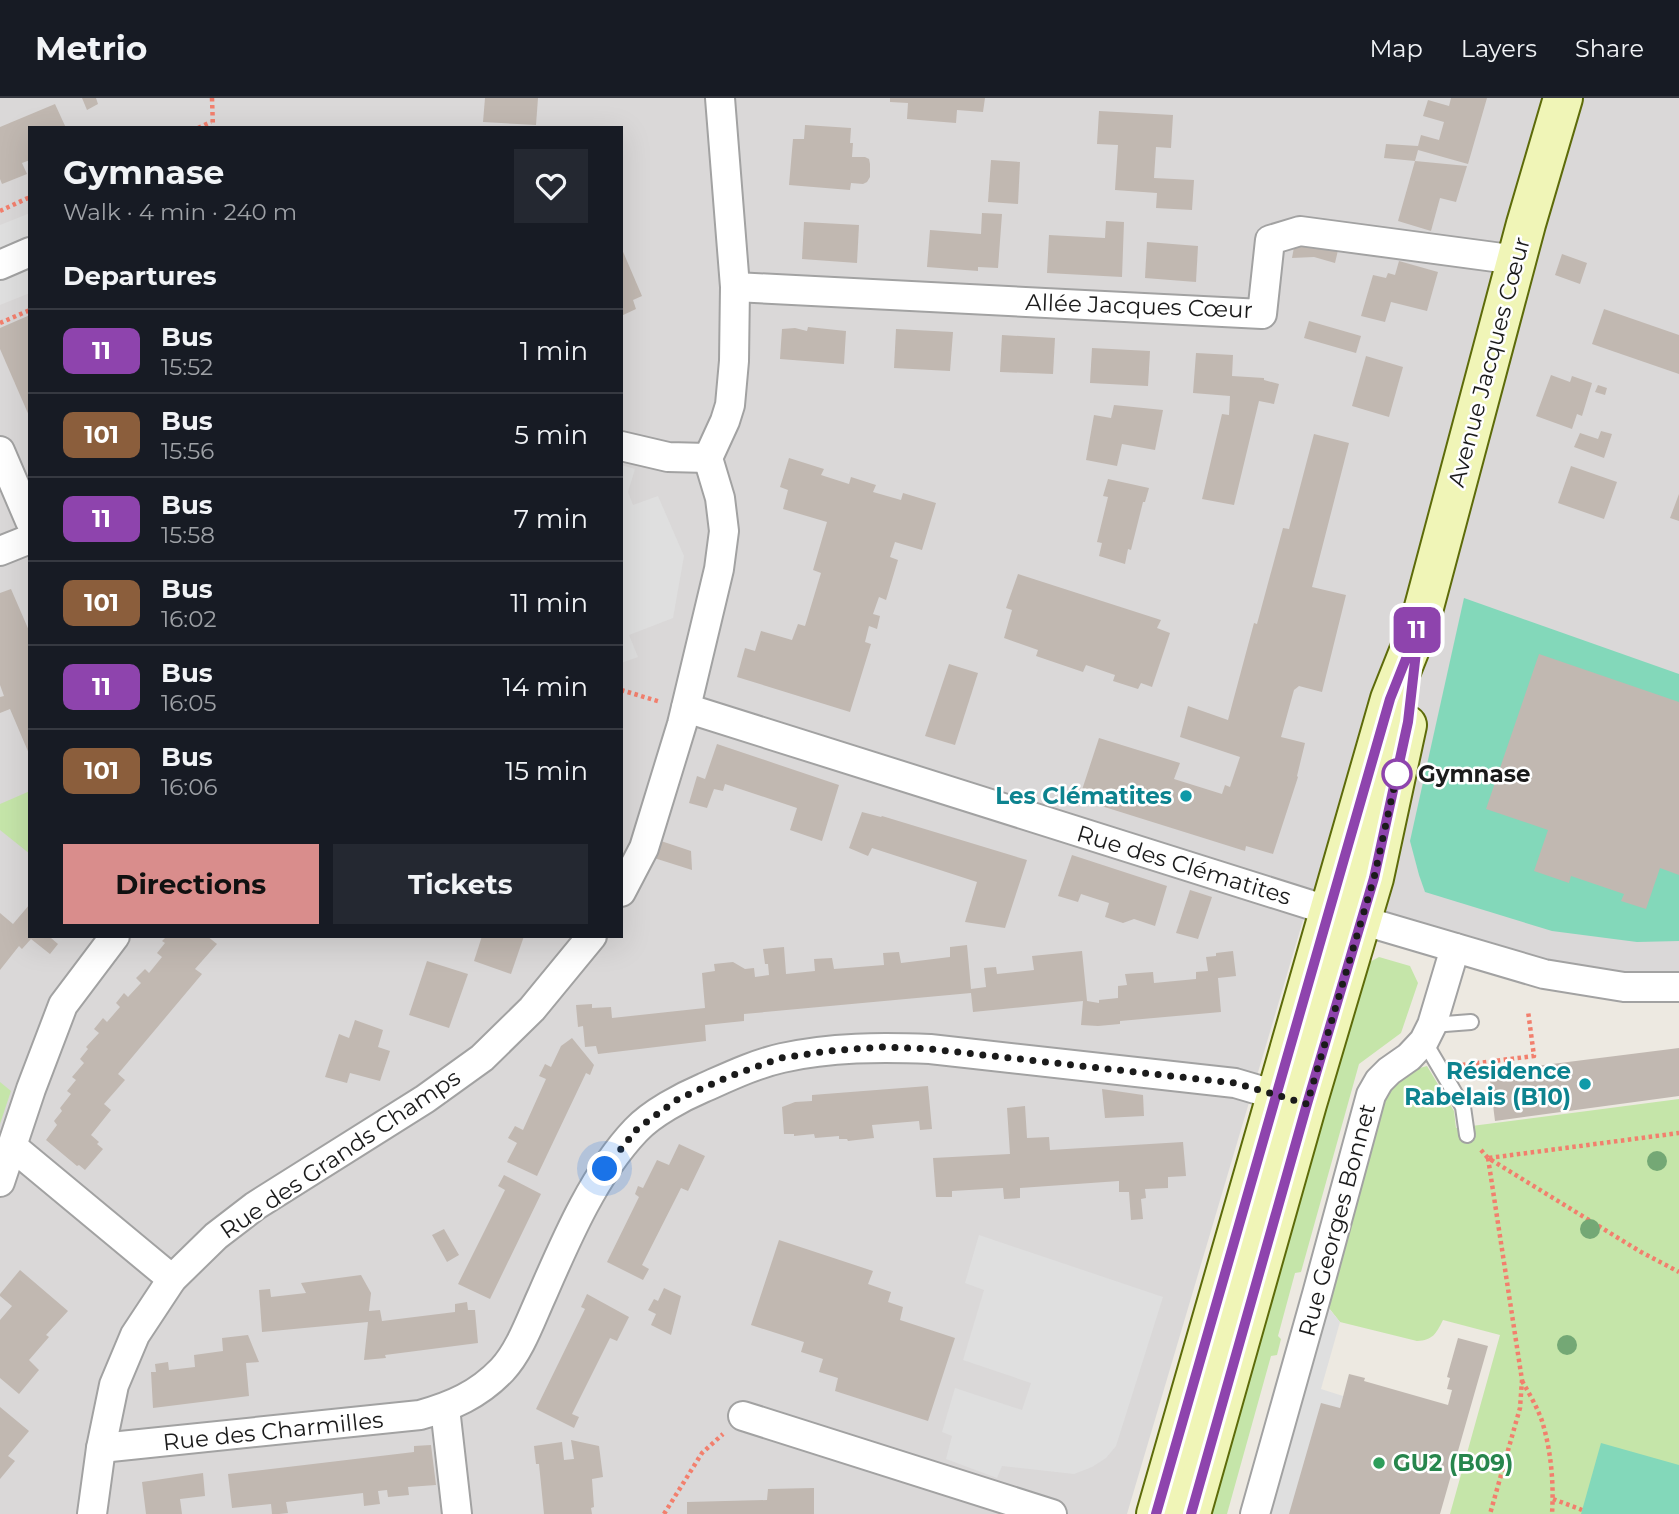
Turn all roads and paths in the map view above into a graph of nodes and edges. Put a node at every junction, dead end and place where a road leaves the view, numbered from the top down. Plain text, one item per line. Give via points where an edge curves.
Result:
1 (212, 98) edge
2 (720, 98) edge
3 (1563, 98) edge
4 (212, 125) edge
5 (28, 198) edge
6 (0, 211) edge
7 (28, 253) edge
8 (1517, 260) junction
9 (0, 265) edge
10 (735, 287) junction
11 (28, 311) edge
12 (0, 323) edge
13 (623, 446) edge
14 (0, 451) edge
15 (708, 458) junction
16 (28, 516) edge
17 (28, 540) edge
18 (0, 551) edge
19 (686, 708) junction
20 (623, 888) edge
21 (1346, 916) junction
22 (113, 938) edge
23 (590, 938) edge
24 (1455, 948) junction
25 (1679, 986) edge
26 (1528, 1011) dead end
27 (1471, 1022) dead end
28 (1428, 1033) junction
29 (1474, 1056) dead end
30 (1475, 1064) junction
31 (1459, 1066) dead end
32 (1291, 1100) junction
33 (1679, 1133) edge
34 (1467, 1135) dead end
35 (13, 1147) junction
36 (1488, 1158) junction
37 (0, 1182) edge
38 (1679, 1272) edge
39 (172, 1279) junction
40 (1522, 1380) junction
41 (445, 1408) junction
42 (743, 1416) joint
43 (101, 1448) junction
44 (1553, 1499) junction
45 (1000, 1507) edge
46 (1582, 1510) dead end
47 (92, 1514) edge
48 (457, 1514) edge
49 (664, 1514) edge
50 (1052, 1514) edge
51 (1156, 1514) edge
52 (1191, 1514) edge
53 (1255, 1514) edge
54 (1490, 1514) edge
55 (1552, 1514) edge

1 - 4 path
2 - 10 street
3 - 8 main road, Avenue Jacques Cœur
5 - 6 path
7 - 9 street
8 - 10 street, Allée Jacques Cœur via 1300,231 1270,240 1262,314
8 - 21 main road, Avenue Jacques Cœur via 1419,626 1390,699
10 - 15 street via 730,405
11 - 12 path
13 - 15 street via 668,457
14 - 16 street
15 - 19 street via 724,531
17 - 18 street
19 - 20 street via 644,848
19 - 21 street, Rue des Clématites
21 - 24 street, Rue des Clématites
21 - 32 main road, Avenue Jacques Cœur
22 - 35 street via 63,1005
23 - 39 street, Rue des Grands Champs via 532,1009 482,1058 255,1206
24 - 25 street, Rue des Clématites via 1545,974 1624,987
24 - 28 street, Rue Georges Bonnet
26 - 30 path via 1534,1056
27 - 28 lane
28 - 34 lane via 1464,1107
28 - 53 street, Rue Georges Bonnet via 1371,1095
29 - 30 path
30 - 31 path
32 - 41 street, Rue des Charmilles via 1235,1083 882,1047 781,1058 728,1077 678,1099 637,1129 605,1169 503,1369 475,1394
32 - 51 main road, Avenue Jacques Cœur
32 - 52 main road, Avenue Jacques Cœur
33 - 36 path
35 - 37 street
35 - 39 street
36 - 38 path
36 - 40 path
39 - 43 street, Rue des Grands Champs via 135,1335 114,1385
40 - 44 path via 1541,1419 1551,1460
40 - 54 path via 1520,1408
41 - 43 street, Rue des Charmilles via 420,1415
41 - 48 street
42 - 45 street
42 - 49 path via 702,1453
43 - 47 street, Rue des Grands Champs
44 - 46 path
44 - 55 path
45 - 50 street

